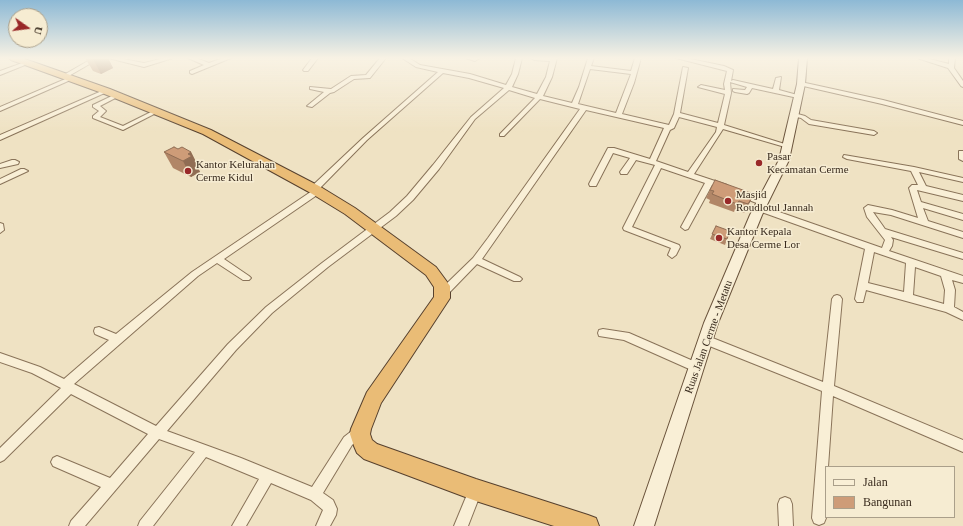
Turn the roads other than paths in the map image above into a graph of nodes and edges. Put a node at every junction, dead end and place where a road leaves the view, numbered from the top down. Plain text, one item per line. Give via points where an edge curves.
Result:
1 (56, 83) edge
2 (83, 83) edge
3 (345, 83) edge
4 (429, 83) edge
5 (493, 83) edge
6 (511, 83) edge
7 (546, 83) edge
8 (583, 83) edge
9 (630, 83) edge
10 (682, 83) edge
11 (727, 83) edge
12 (735, 83) edge
13 (778, 83) edge
14 (801, 83) edge
15 (701, 86) dead end
16 (750, 86) junction
17 (312, 88) dead end
18 (508, 88) junction
19 (735, 90) dead end
20 (800, 90) junction
21 (328, 91) junction
22 (776, 91) junction
23 (112, 93) junction
24 (728, 93) junction
25 (539, 97) junction
26 (574, 105) junction
27 (310, 106) dead end
28 (0, 108) edge
29 (584, 108) junction
30 (157, 111) junction
31 (676, 114) junction
32 (794, 115) junction
33 (618, 116) junction
34 (963, 124) edge
35 (720, 126) junction
36 (668, 128) junction
37 (874, 133) dead end
38 (502, 135) dead end
39 (0, 138) edge
40 (787, 146) junction
41 (634, 157) junction
42 (847, 157) dead end
43 (15, 162) dead end
44 (655, 163) junction
45 (0, 166) edge
46 (914, 169) junction
47 (24, 171) dead end
48 (624, 172) dead end
49 (690, 174) junction
50 (963, 180) edge
51 (0, 182) edge
52 (710, 182) junction
53 (592, 184) dead end
54 (923, 188) junction
55 (315, 190) junction
56 (963, 198) edge
57 (919, 204) junction
58 (761, 205) junction
59 (963, 217) edge
60 (924, 224) junction
61 (0, 226) edge
62 (685, 227) dead end
63 (375, 228) junction
64 (0, 230) edge
65 (882, 231) junction
66 (963, 235) edge
67 (870, 247) junction
68 (884, 252) junction
69 (672, 254) dead end
70 (963, 256) edge
71 (217, 259) junction
72 (476, 260) junction
73 (911, 263) junction
74 (946, 276) junction
75 (246, 278) dead end
76 (517, 279) dead end
77 (963, 280) edge
78 (864, 286) junction
79 (443, 293) junction
80 (908, 297) junction
81 (837, 299) dead end
82 (860, 299) dead end
83 (949, 309) junction
84 (963, 316) edge
85 (99, 331) dead end
86 (603, 333) dead end
87 (117, 339) junction
88 (706, 340) junction
89 (0, 358) edge
90 (696, 367) junction
91 (67, 387) junction
92 (829, 389) junction
93 (158, 433) junction
94 (360, 434) junction
95 (963, 446) edge
96 (204, 450) junction
97 (0, 456) edge
98 (57, 462) dead end
99 (268, 476) junction
100 (111, 485) junction
101 (476, 490) junction
102 (315, 496) junction
103 (785, 504) dead end
104 (819, 518) dead end
105 (76, 526) edge
106 (145, 526) edge
107 (239, 526) edge
108 (323, 526) edge
109 (462, 526) edge
110 (588, 526) edge
111 (644, 526) edge
112 (786, 526) edge

1 - 28 street
2 - 23 highway
3 - 21 street
4 - 55 street via 366,139
5 - 18 street
6 - 18 street
7 - 25 street
8 - 26 street
9 - 33 street
10 - 31 street
11 - 24 street
12 - 16 street
13 - 22 street
14 - 20 main road, Ruas Jalan Cerme - Metatu
15 - 24 street
16 - 19 street via 747,92
16 - 22 street
17 - 21 street
18 - 25 street
18 - 63 street via 483,108 410,198
20 - 22 street
20 - 32 main road, Ruas Jalan Cerme - Metatu
20 - 34 street via 883,102
21 - 27 street
23 - 30 highway
23 - 30 street via 95,106 103,111 95,117 123,128
23 - 39 street
24 - 35 street
25 - 26 street
25 - 38 street
26 - 29 street
29 - 33 street
29 - 72 street
30 - 55 highway via 208,132
31 - 35 street
31 - 36 street via 671,128
32 - 37 street via 809,122
32 - 40 main road, Ruas Jalan Cerme - Metatu
33 - 36 street
35 - 40 street
35 - 49 street via 719,132
36 - 44 street
40 - 58 main road, Ruas Jalan Cerme - Metatu via 784,160
41 - 44 street
41 - 48 street
41 - 53 street via 611,150
42 - 46 street
43 - 45 street
44 - 49 street
44 - 69 street via 627,228 676,247
46 - 50 street
46 - 54 street
47 - 51 street
49 - 52 street
52 - 58 street
52 - 62 street
54 - 56 street
54 - 57 street via 913,188
55 - 63 highway
55 - 71 street
57 - 59 street
57 - 60 street
58 - 67 street
58 - 88 main road, Ruas Jalan Cerme - Metatu
60 - 65 street via 868,208
60 - 66 street
61 - 64 street
63 - 79 highway via 431,271 439,280
63 - 93 street via 269,310 232,347
65 - 68 street via 889,243
65 - 70 street
67 - 68 street
67 - 78 street
68 - 73 street
71 - 75 street
71 - 87 street
72 - 76 street
72 - 79 street
73 - 74 street
73 - 80 street
74 - 77 street
74 - 83 street via 950,290
78 - 80 street
78 - 82 street
79 - 94 highway via 440,304 374,398
80 - 83 street
81 - 92 street
83 - 84 street
85 - 87 street
86 - 90 street via 625,336
87 - 91 street
88 - 90 main road, Ruas Jalan Cerme - Metatu
88 - 92 street
89 - 91 street via 23,365
90 - 111 main road, Ruas Jalan Cerme - Metatu
91 - 93 street
91 - 97 street
92 - 95 street
92 - 104 street
93 - 96 street
93 - 100 street
94 - 101 highway via 364,446 371,452
94 - 102 street via 348,441
96 - 99 street
96 - 106 street
98 - 100 street
99 - 102 street
99 - 107 street
100 - 105 street
101 - 109 street
101 - 110 highway
102 - 108 street via 330,509
103 - 112 street

